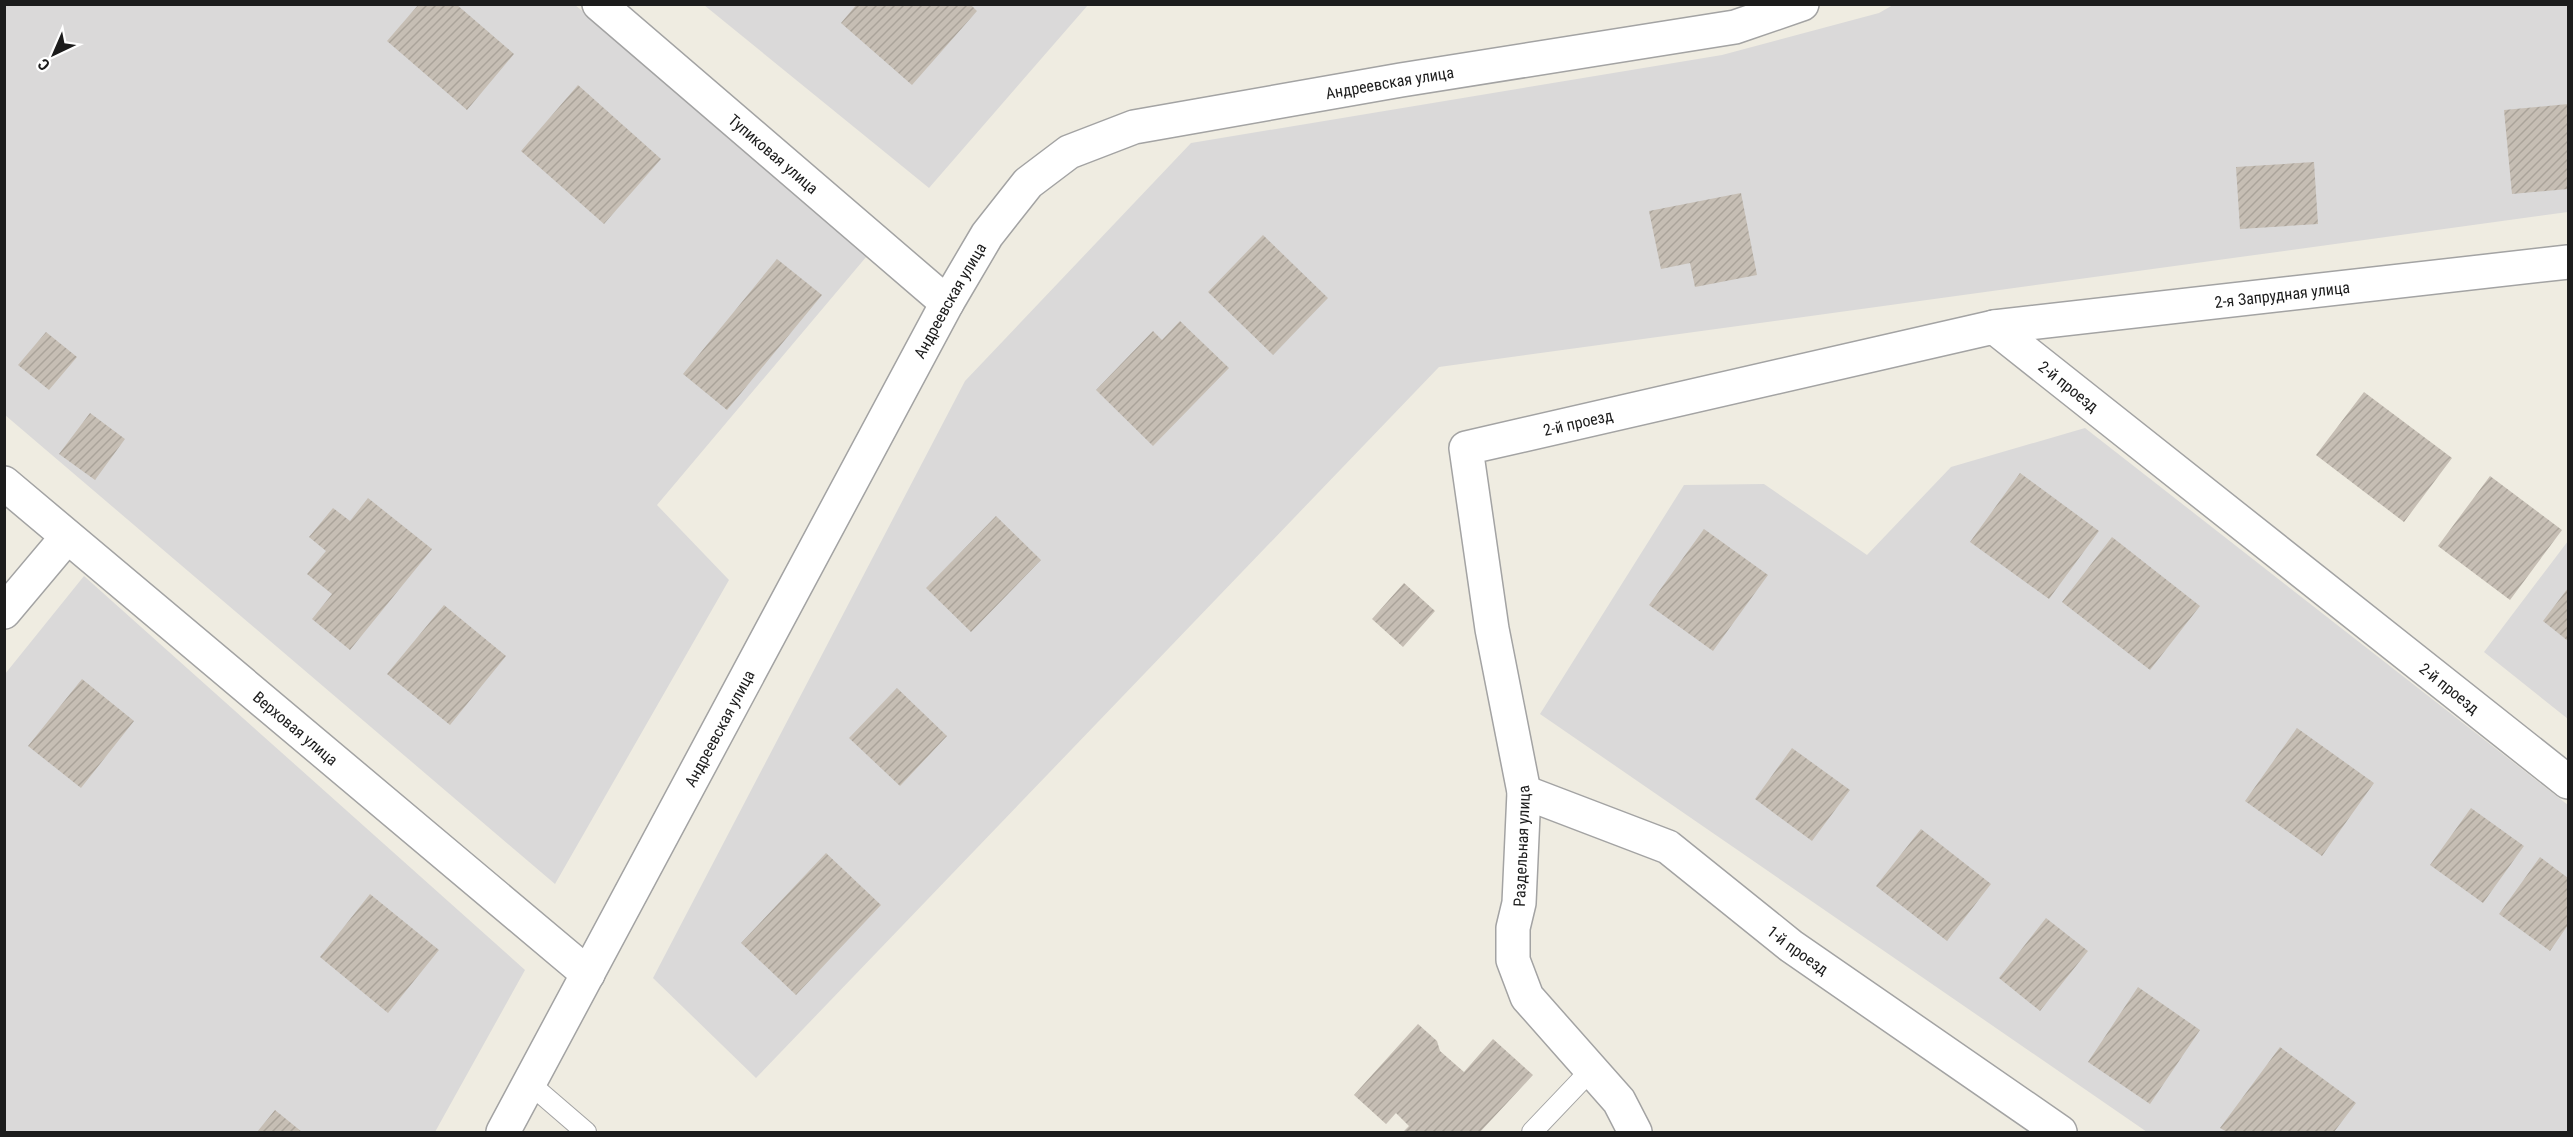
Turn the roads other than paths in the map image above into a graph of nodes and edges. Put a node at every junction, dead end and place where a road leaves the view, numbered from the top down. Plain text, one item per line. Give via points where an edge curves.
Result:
1 (599, 4) edge
2 (1802, 4) edge
3 (2568, 262) edge
4 (946, 303) junction
5 (1994, 327) junction
6 (1466, 448) joint
7 (4, 483) edge
8 (67, 537) junction
9 (4, 612) edge
10 (2568, 782) edge
11 (1524, 792) junction
12 (588, 974) junction
13 (1591, 1070) junction
14 (529, 1083) junction
15 (503, 1132) edge
16 (586, 1132) edge
17 (1532, 1132) edge
18 (1635, 1132) edge
19 (2060, 1132) edge

1 - 4 street, Тупиковая улица
2 - 4 street, Андреевская улица via 1735,27 1134,127 1069,152 1028,183 987,235
3 - 5 street, 2-я Запрудная улица
4 - 12 street, Андреевская улица
5 - 6 street, 2-й проезд
5 - 10 street, 2-й проезд
6 - 11 street, Раздельная улица via 1492,629
7 - 8 street, Верховая улица
8 - 9 street
8 - 12 street, Верховая улица
11 - 13 street, Раздельная улица via 1514,960 1527,997
11 - 19 street, 1-й проезд via 1668,847 1791,946
12 - 14 street, Андреевская улица
13 - 17 lane
13 - 18 street, Раздельная улица via 1619,1101
14 - 15 street, Андреевская улица
14 - 16 lane

